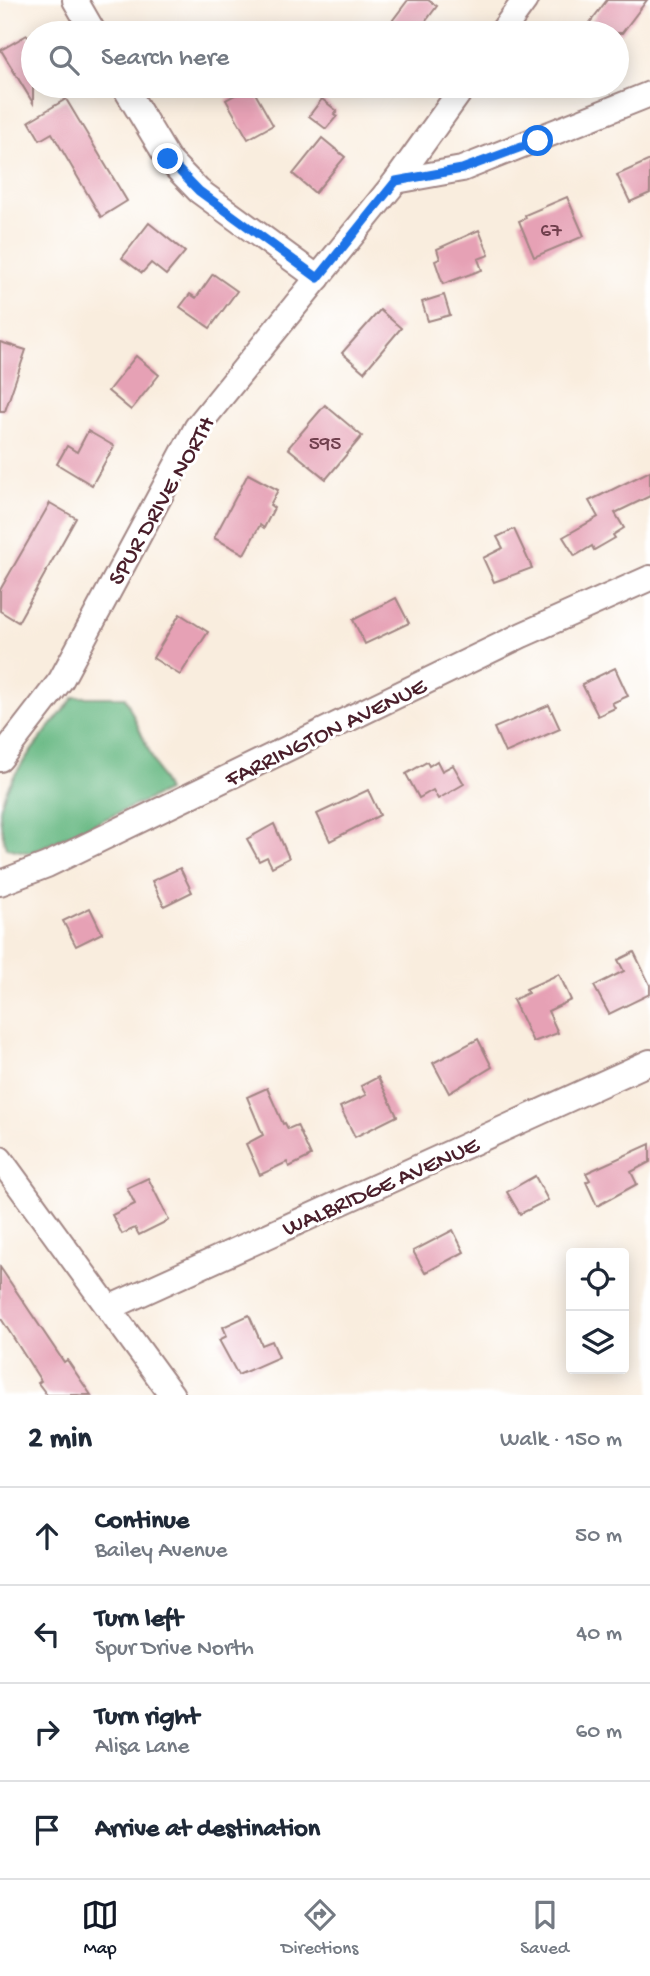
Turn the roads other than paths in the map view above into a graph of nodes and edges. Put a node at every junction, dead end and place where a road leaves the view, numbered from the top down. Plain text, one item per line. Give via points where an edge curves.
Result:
1 (75, 0) edge
2 (525, 0) edge
3 (87, 21) edge
4 (510, 21) edge
5 (650, 94) edge
6 (131, 98) edge
7 (455, 98) edge
8 (396, 181) junction
9 (318, 278) junction
10 (650, 578) edge
11 (0, 759) edge
12 (1, 881) edge
13 (650, 1062) edge
14 (0, 1159) edge
15 (109, 1308) junction
16 (172, 1395) edge

1 - 3 street
2 - 4 street
5 - 8 street via 462,169
6 - 9 street via 168,159 199,191
7 - 8 street, SPUR DRIVE NORTH
8 - 9 street, SPUR DRIVE NORTH
9 - 11 street, SPUR DRIVE NORTH via 197,427 61,680
10 - 12 street, FARRINGTON AVENUE via 509,641 47,865
13 - 15 street, WALBRIDGE AVENUE
14 - 15 street
15 - 16 street

